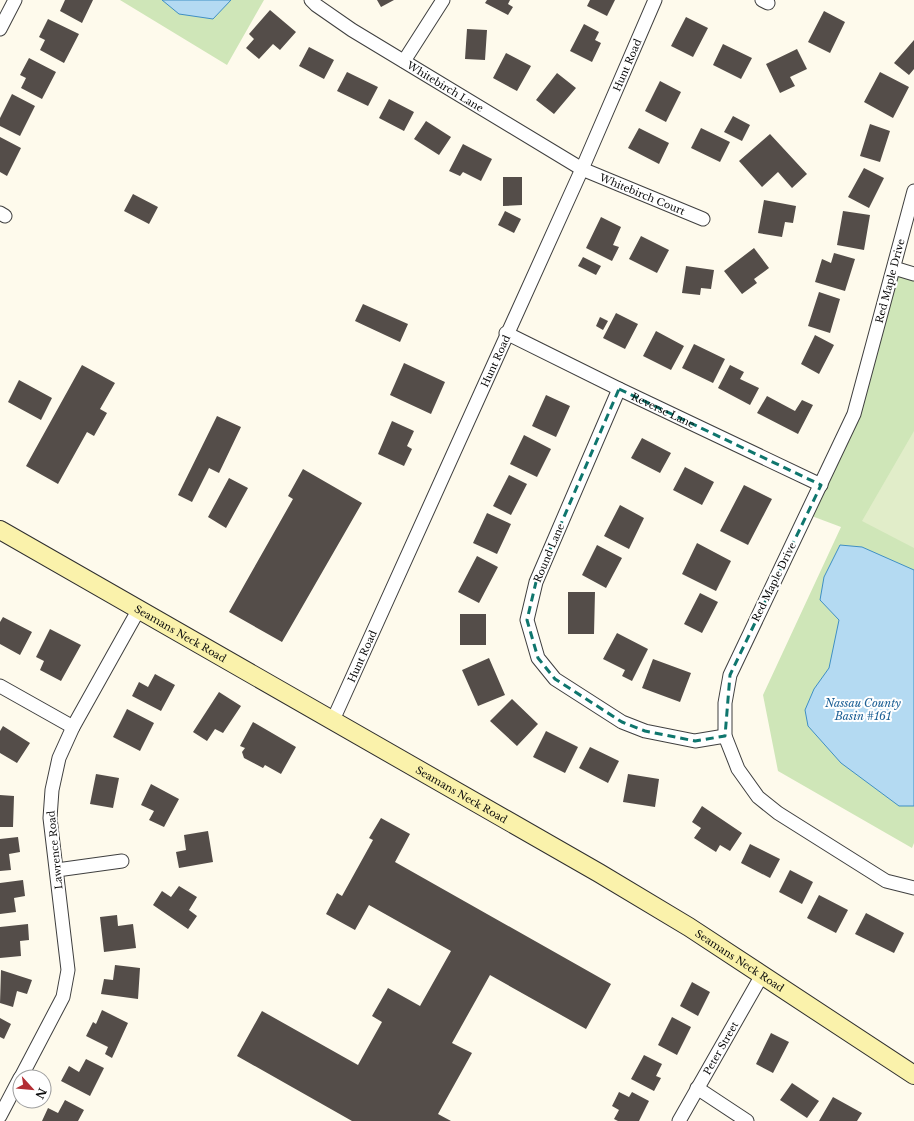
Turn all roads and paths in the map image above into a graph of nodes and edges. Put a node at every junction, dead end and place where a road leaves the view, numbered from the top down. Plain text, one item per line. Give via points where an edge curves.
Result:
1 (15, 0) edge
2 (311, 0) edge
3 (443, 0) edge
4 (655, 0) edge
5 (0, 29) edge
6 (404, 61) junction
7 (582, 169) junction
8 (914, 191) edge
9 (703, 219) dead end
10 (894, 268) junction
11 (914, 274) edge
12 (506, 333) junction
13 (619, 389) junction
14 (821, 485) junction
15 (0, 530) edge
16 (139, 609) junction
17 (0, 686) edge
18 (333, 720) junction
19 (73, 727) junction
20 (725, 736) junction
21 (122, 861) dead end
22 (57, 870) junction
23 (914, 888) edge
24 (762, 974) junction
25 (25, 1069) edge
26 (914, 1075) edge
27 (697, 1088) junction
28 (12, 1093) edge
29 (0, 1116) edge
30 (679, 1121) edge
31 (747, 1121) edge

1 - 5 street
2 - 6 street, Whitebirch Lane via 352,30
3 - 6 street
4 - 7 street, Hunt Road
6 - 7 street, Whitebirch Lane
7 - 9 street, Whitebirch Court
7 - 12 street, Hunt Road
8 - 10 street, Red Maple Drive
10 - 11 street
10 - 14 street, Red Maple Drive via 854,414
12 - 13 street, Reverse Lane
12 - 18 street, Hunt Road
13 - 14 street, Reverse Lane
13 - 20 street, Round Lane via 536,582 527,620 538,658 555,679 622,722 645,732 695,741
14 - 20 street, Red Maple Drive via 730,675 725,703
15 - 16 main road, Seamans Neck Road
16 - 18 main road, Seamans Neck Road
16 - 19 street, Lawrence Road
17 - 19 street
18 - 24 main road, Seamans Neck Road via 599,873
19 - 22 street, Lawrence Road via 59,758 52,790 50,818
20 - 23 street, Red Maple Drive via 738,769 758,797 778,813 886,881
21 - 22 street
22 - 25 street, Lawrence Road via 68,970 63,997
24 - 26 main road, Seamans Neck Road
24 - 27 street, Peter Street
27 - 30 street, Peter Street
27 - 31 street
28 - 29 street, Lawrence Road

